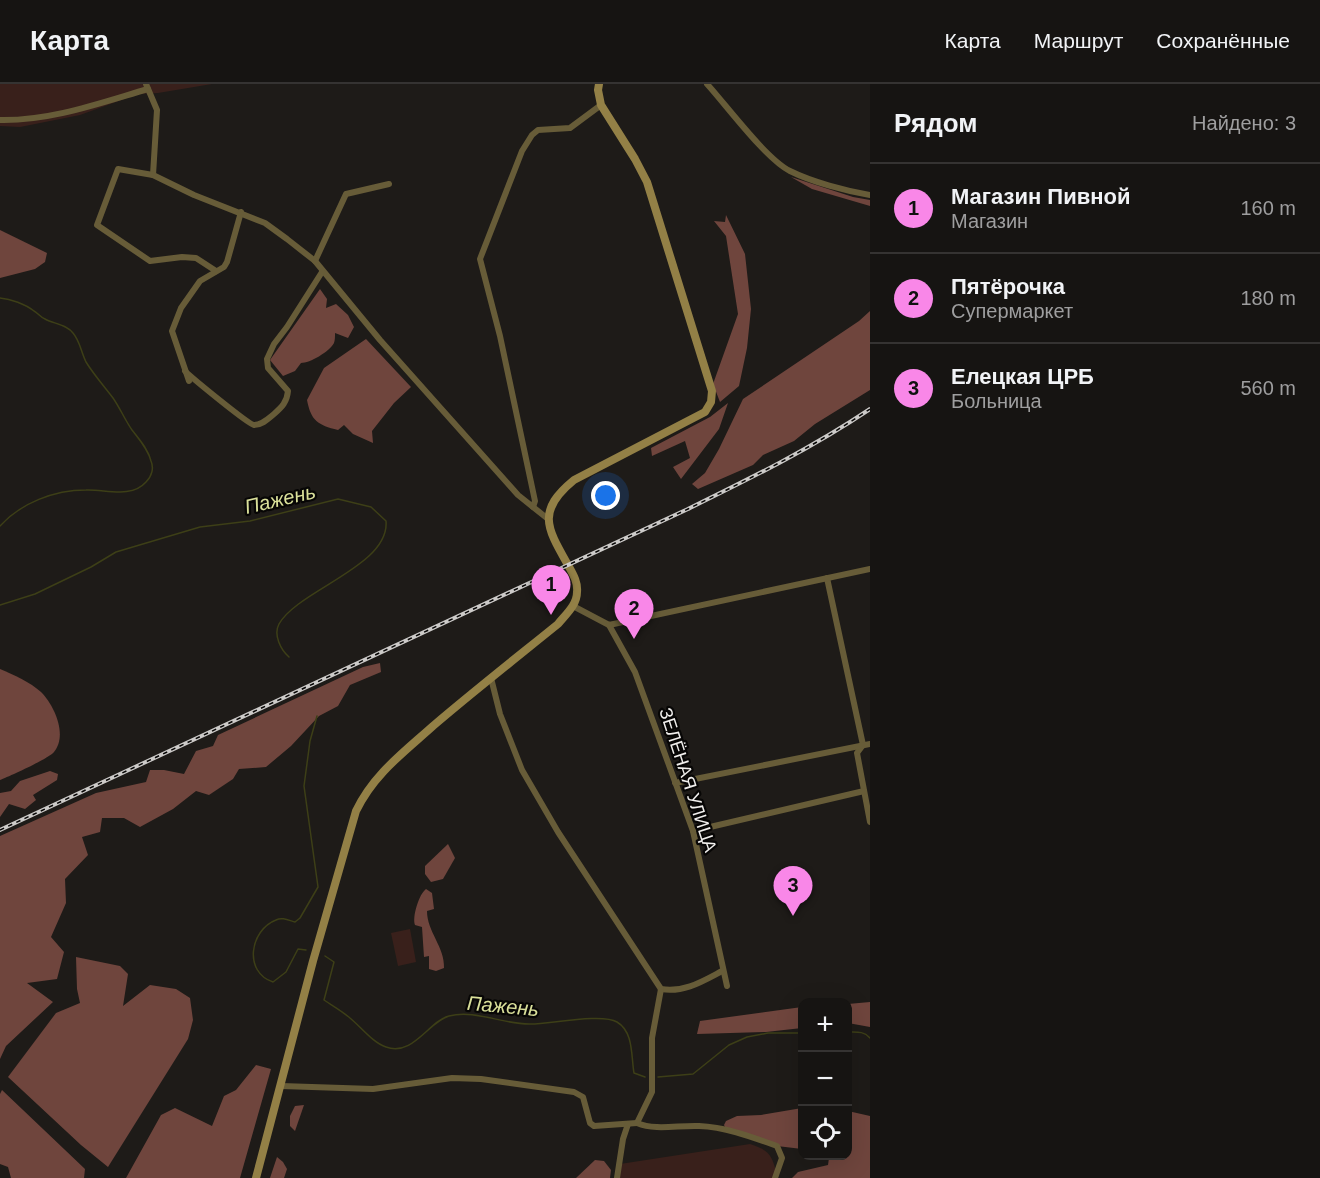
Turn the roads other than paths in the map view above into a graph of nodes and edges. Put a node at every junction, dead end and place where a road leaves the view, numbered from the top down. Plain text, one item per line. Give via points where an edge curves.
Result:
1 (599, 84) edge
2 (707, 84) edge
3 (147, 86) edge
4 (601, 105) junction
5 (0, 120) edge
6 (153, 175) junction
7 (389, 184) dead end
8 (870, 195) edge
9 (241, 212) junction
10 (315, 261) junction
11 (216, 271) junction
12 (322, 272) junction
13 (185, 371) junction
14 (189, 381) dead end
15 (533, 507) junction
16 (548, 519) junction
17 (870, 569) edge
18 (826, 578) junction
19 (573, 606) junction
20 (609, 625) junction
21 (491, 678) junction
22 (866, 745) edge
23 (675, 783) junction
24 (864, 791) junction
25 (870, 822) edge
26 (693, 831) junction
27 (722, 971) junction
28 (727, 987) dead end
29 (661, 989) junction
30 (281, 1086) junction
31 (637, 1123) junction
32 (628, 1124) junction
33 (256, 1178) edge
34 (617, 1178) edge
35 (775, 1178) edge

1 - 4 street
2 - 8 street via 789,170
3 - 5 street via 57,115 23,121
3 - 6 street via 157,110
4 - 15 street via 570,128 538,130 532,135 522,151 480,259 500,336 535,501
4 - 16 street via 647,183 712,391 711,402 705,412 574,480 550,506
6 - 9 street
6 - 11 street via 118,169 97,225 150,261 195,258
7 - 10 street via 346,194
9 - 10 street via 265,223
9 - 11 street via 227,262
10 - 12 street
11 - 13 street via 200,281 181,308 172,331
12 - 13 street via 267,359 268,368 288,391 287,400 268,419 252,425 243,420
12 - 15 street via 518,495
13 - 14 street
15 - 16 street
16 - 19 street via 575,578 578,592
17 - 18 street
18 - 20 street
18 - 22 street
19 - 20 street
19 - 21 street via 558,624
20 - 23 street, ЗЕЛЁНАЯ УЛИЦА via 634,672
21 - 29 street via 522,770
21 - 30 street via 399,756 365,792 318,944
22 - 23 street
22 - 24 street via 857,753
23 - 26 street, ЗЕЛЁНАЯ УЛИЦА
24 - 25 street
24 - 26 street
26 - 27 street, ЗЕЛЁНАЯ УЛИЦА
27 - 28 street, ЗЕЛЁНАЯ УЛИЦА
27 - 29 street via 695,986
29 - 31 street via 652,1038 652,1092
30 - 32 street via 373,1089 452,1078 481,1079 574,1092 583,1097 590,1124
30 - 33 street
31 - 32 street
31 - 35 street via 647,1127 700,1126 748,1135 777,1146 782,1158
32 - 34 street

